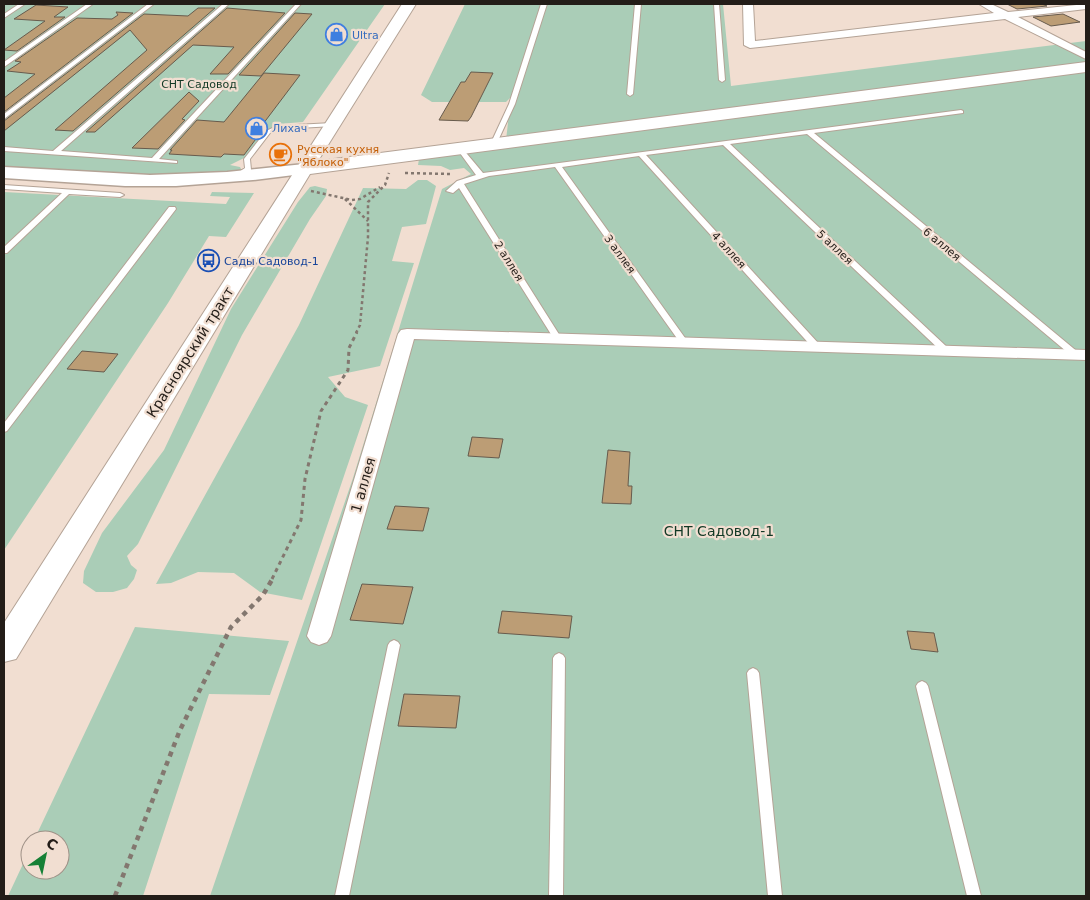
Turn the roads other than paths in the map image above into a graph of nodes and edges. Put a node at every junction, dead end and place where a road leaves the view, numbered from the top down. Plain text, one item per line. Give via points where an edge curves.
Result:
1 (22, 4) edge
2 (90, 4) edge
3 (151, 4) edge
4 (226, 4) edge
5 (299, 4) edge
6 (409, 4) edge
7 (544, 4) edge
8 (638, 4) edge
9 (716, 4) edge
10 (748, 4) edge
11 (984, 4) edge
12 (1086, 6) edge
13 (4, 16) edge
14 (1008, 16) junction
15 (1086, 56) edge
16 (4, 65) edge
17 (1086, 67) edge
18 (722, 80) dead end
19 (630, 94) dead end
20 (961, 112) dead end
21 (4, 117) edge
22 (332, 125) junction
23 (808, 132) junction
24 (725, 143) junction
25 (493, 145) junction
26 (4, 149) edge
27 (460, 149) junction
28 (56, 152) junction
29 (641, 154) junction
30 (154, 160) junction
31 (175, 162) dead end
32 (557, 165) junction
33 (304, 170) junction
34 (4, 173) edge
35 (237, 176) junction
36 (481, 176) junction
37 (460, 183) junction
38 (4, 187) edge
39 (68, 191) junction
40 (450, 191) dead end
41 (120, 195) dead end
42 (172, 209) dead end
43 (4, 251) edge
44 (558, 338) junction
45 (684, 342) junction
46 (816, 346) junction
47 (945, 350) junction
48 (1081, 355) edge
49 (4, 429) edge
50 (319, 636) dead end
51 (394, 645) dead end
52 (4, 650) edge
53 (559, 658) dead end
54 (753, 673) dead end
55 (922, 686) dead end
56 (342, 896) edge
57 (556, 896) edge
58 (775, 896) edge
59 (974, 896) edge

1 - 13 lane
2 - 16 lane
3 - 21 lane
4 - 28 lane
5 - 30 lane
6 - 22 main road, Красноярский тракт
7 - 25 lane via 509,112
8 - 19 lane
9 - 18 lane
10 - 14 street via 750,45
11 - 14 street
12 - 14 street
14 - 15 street
17 - 25 main road
20 - 23 lane
22 - 33 main road, Красноярский тракт
22 - 35 lane via 279,127 268,132 248,159 249,169
23 - 24 lane
23 - 48 lane, 6 аллея
24 - 29 lane
24 - 47 lane, 5 аллея
25 - 27 main road
26 - 28 lane
27 - 33 main road
27 - 36 lane
28 - 30 lane
29 - 32 lane
29 - 46 lane, 4 аллея
30 - 31 lane
32 - 36 lane
32 - 45 lane, 3 аллея
33 - 35 street
33 - 52 main road, Красноярский тракт
34 - 35 street via 100,180
36 - 37 lane
37 - 40 lane
37 - 44 lane, 2 аллея
38 - 39 lane
39 - 41 lane
39 - 43 lane
42 - 49 lane
44 - 45 street
44 - 50 street, 1 аллея via 407,334
45 - 46 street
46 - 47 street
47 - 48 street
51 - 56 lane
53 - 57 lane
54 - 58 lane
55 - 59 lane

